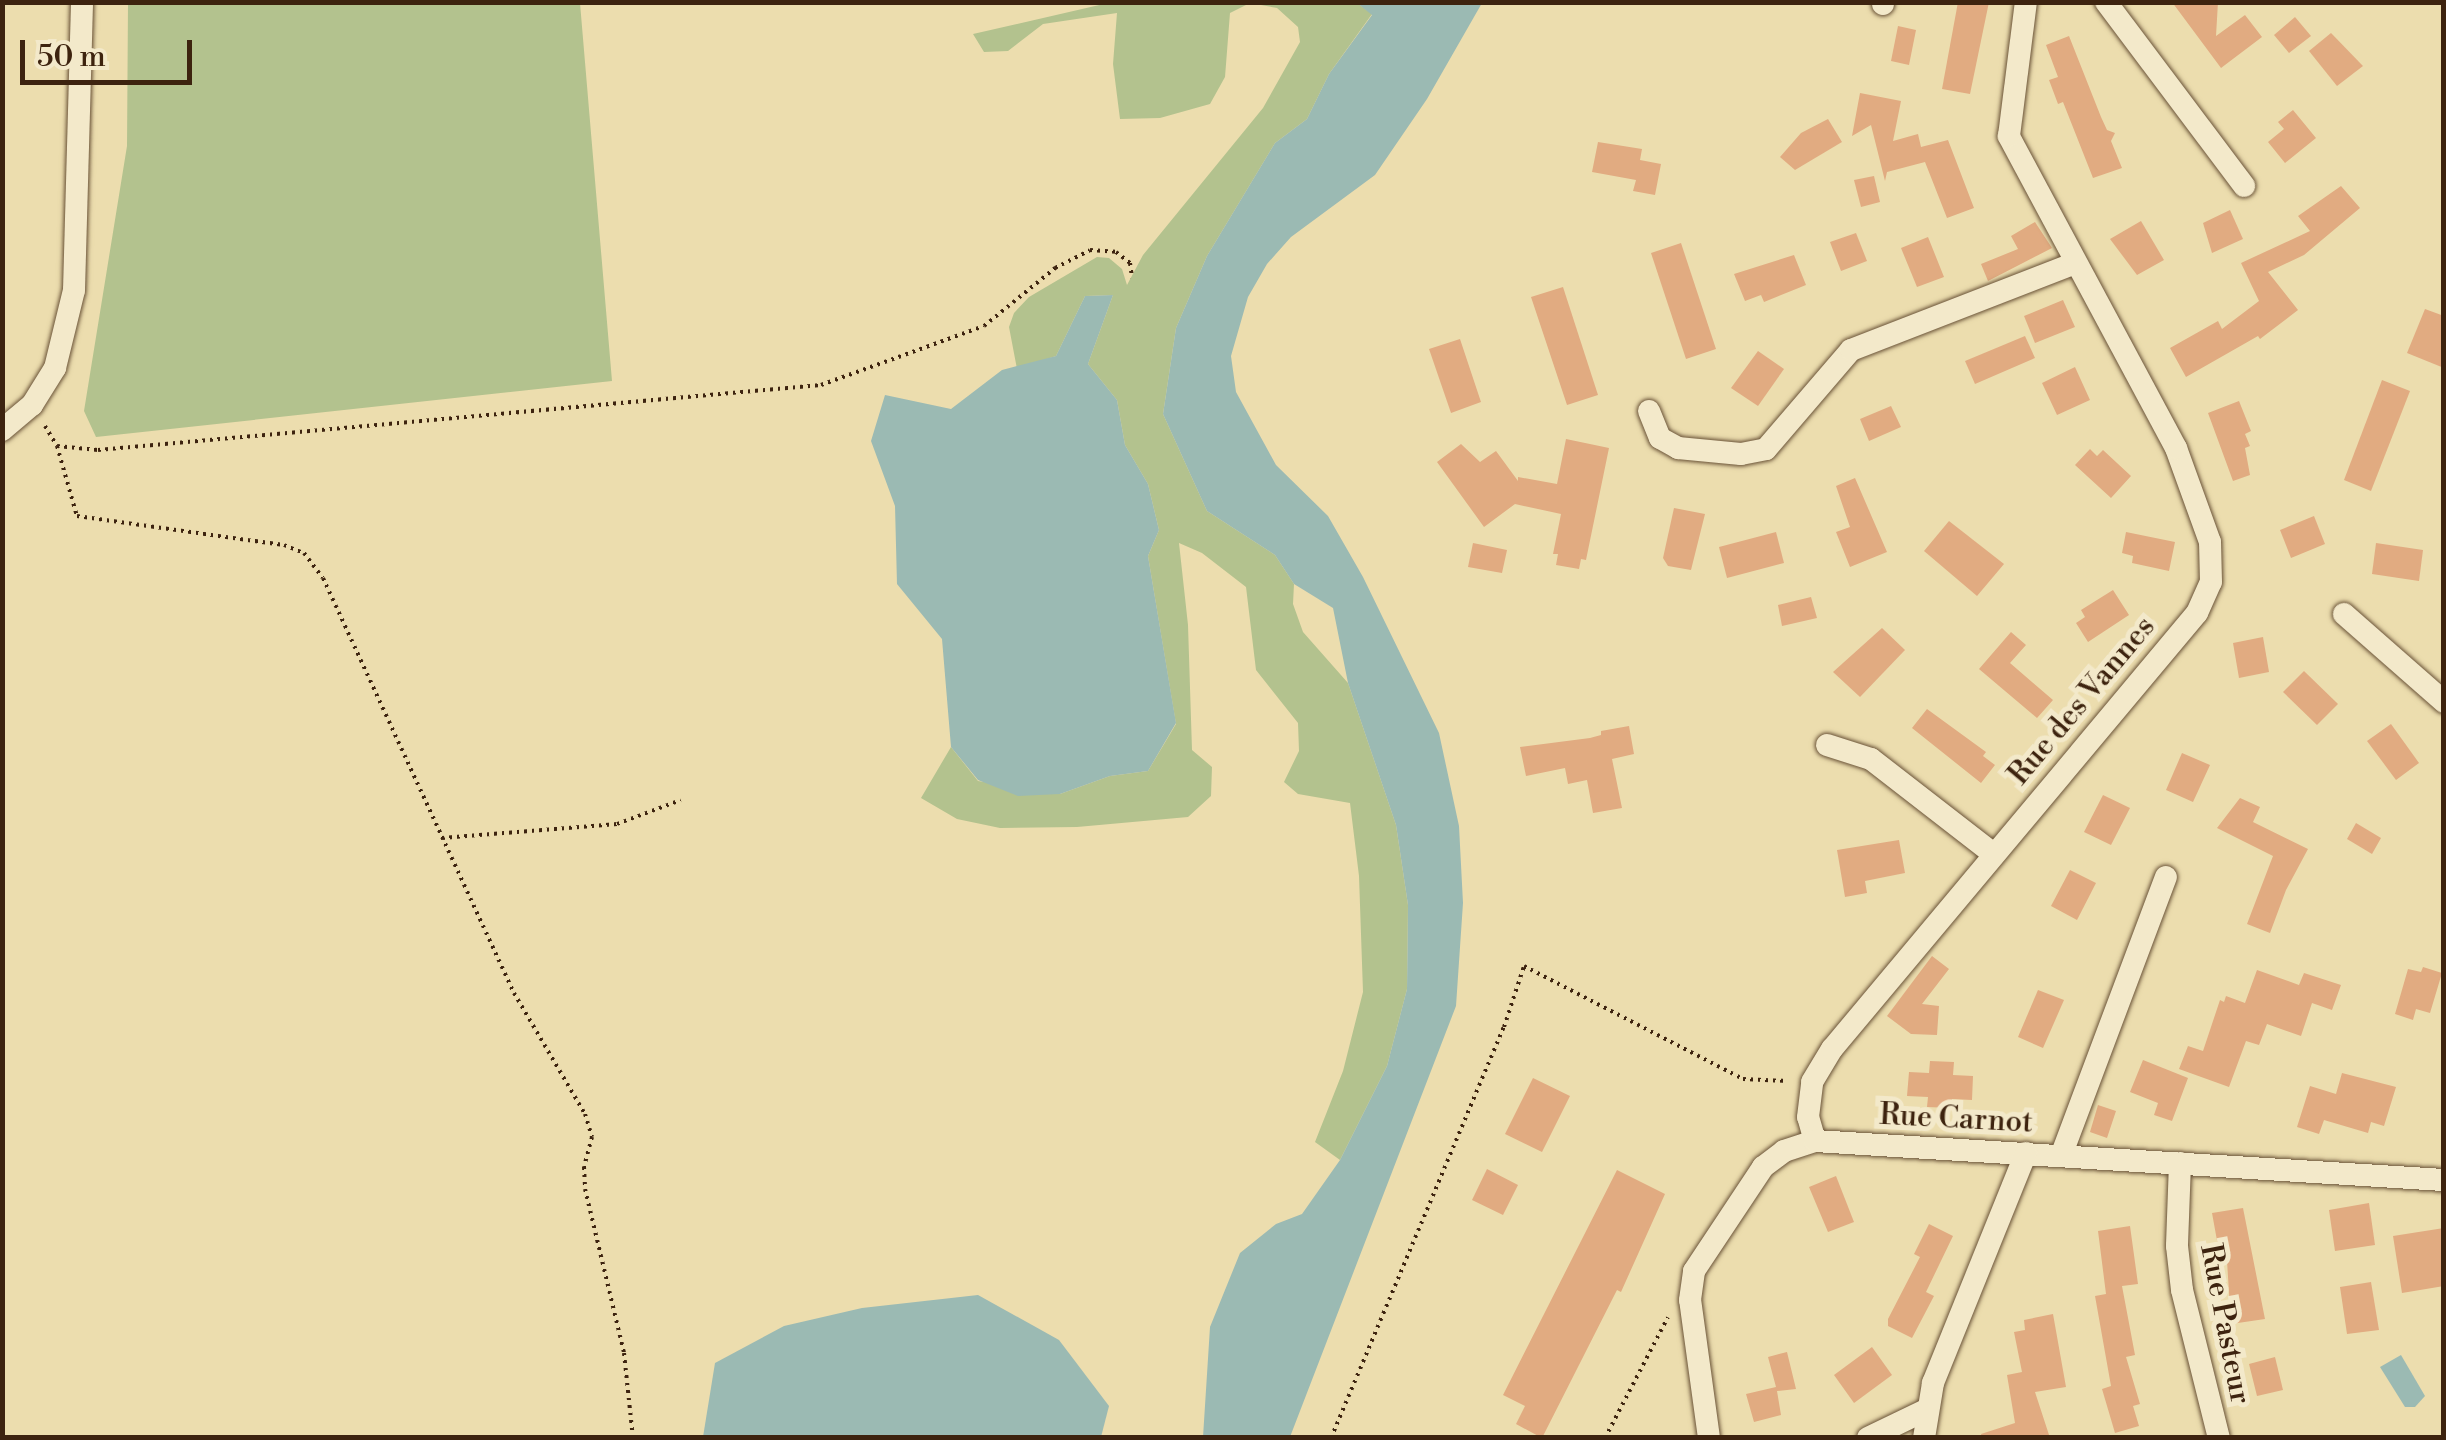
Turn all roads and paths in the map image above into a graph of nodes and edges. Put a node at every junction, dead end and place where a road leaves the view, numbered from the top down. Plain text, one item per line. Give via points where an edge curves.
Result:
1 (82, 2) edge
2 (2026, 2) edge
3 (2106, 2) edge
4 (2244, 186) dead end
5 (2075, 263) junction
6 (1132, 278) dead end
7 (32, 405) junction
8 (1650, 411) dead end
9 (2, 430) edge
10 (57, 446) junction
11 (2344, 614) dead end
12 (2443, 697) edge
13 (1826, 745) dead end
14 (681, 800) dead end
15 (442, 838) junction
16 (1992, 853) junction
17 (2166, 876) dead end
18 (1812, 1082) junction
19 (1815, 1141) junction
20 (2026, 1154) junction
21 (2061, 1156) junction
22 (2180, 1163) junction
23 (2444, 1180) edge
24 (1692, 1308) junction
25 (1926, 1410) junction
26 (633, 1438) edge
27 (1331, 1438) edge
28 (1605, 1438) edge
29 (1709, 1438) edge
30 (1868, 1438) edge
31 (1924, 1438) edge
32 (2219, 1438) edge

1 - 7 street via 74,290 55,368
2 - 5 street, Rue des Vannes via 2009,136
3 - 4 street
5 - 8 street via 1851,350 1766,450 1678,448 1660,438
5 - 16 street, Rue des Vannes via 2176,448 2210,542 2211,582 2197,613
6 - 10 path via 1130,264 1116,252 1090,250 1055,268 984,326 821,385 98,450
7 - 9 street
7 - 10 path
10 - 15 path via 77,516 304,554 323,578
11 - 12 street
13 - 16 street via 1870,759
14 - 15 path via 618,824
15 - 26 path via 514,993 592,1137 584,1167 592,1229 624,1353
16 - 18 street, Rue des Vannes
17 - 21 street
18 - 19 street via 1808,1117
18 - 27 path via 1743,1079 1524,966
19 - 20 street, Rue Carnot
19 - 24 street, Rue Carnot via 1763,1167 1694,1271
20 - 21 street, Rue Carnot
20 - 25 street
21 - 22 street, Rue Carnot
22 - 23 street, Rue Carnot
22 - 32 street, Rue Pasteur via 2182,1290
24 - 28 path via 1667,1317
24 - 29 street, Rue Carnot
25 - 30 street
25 - 31 street

